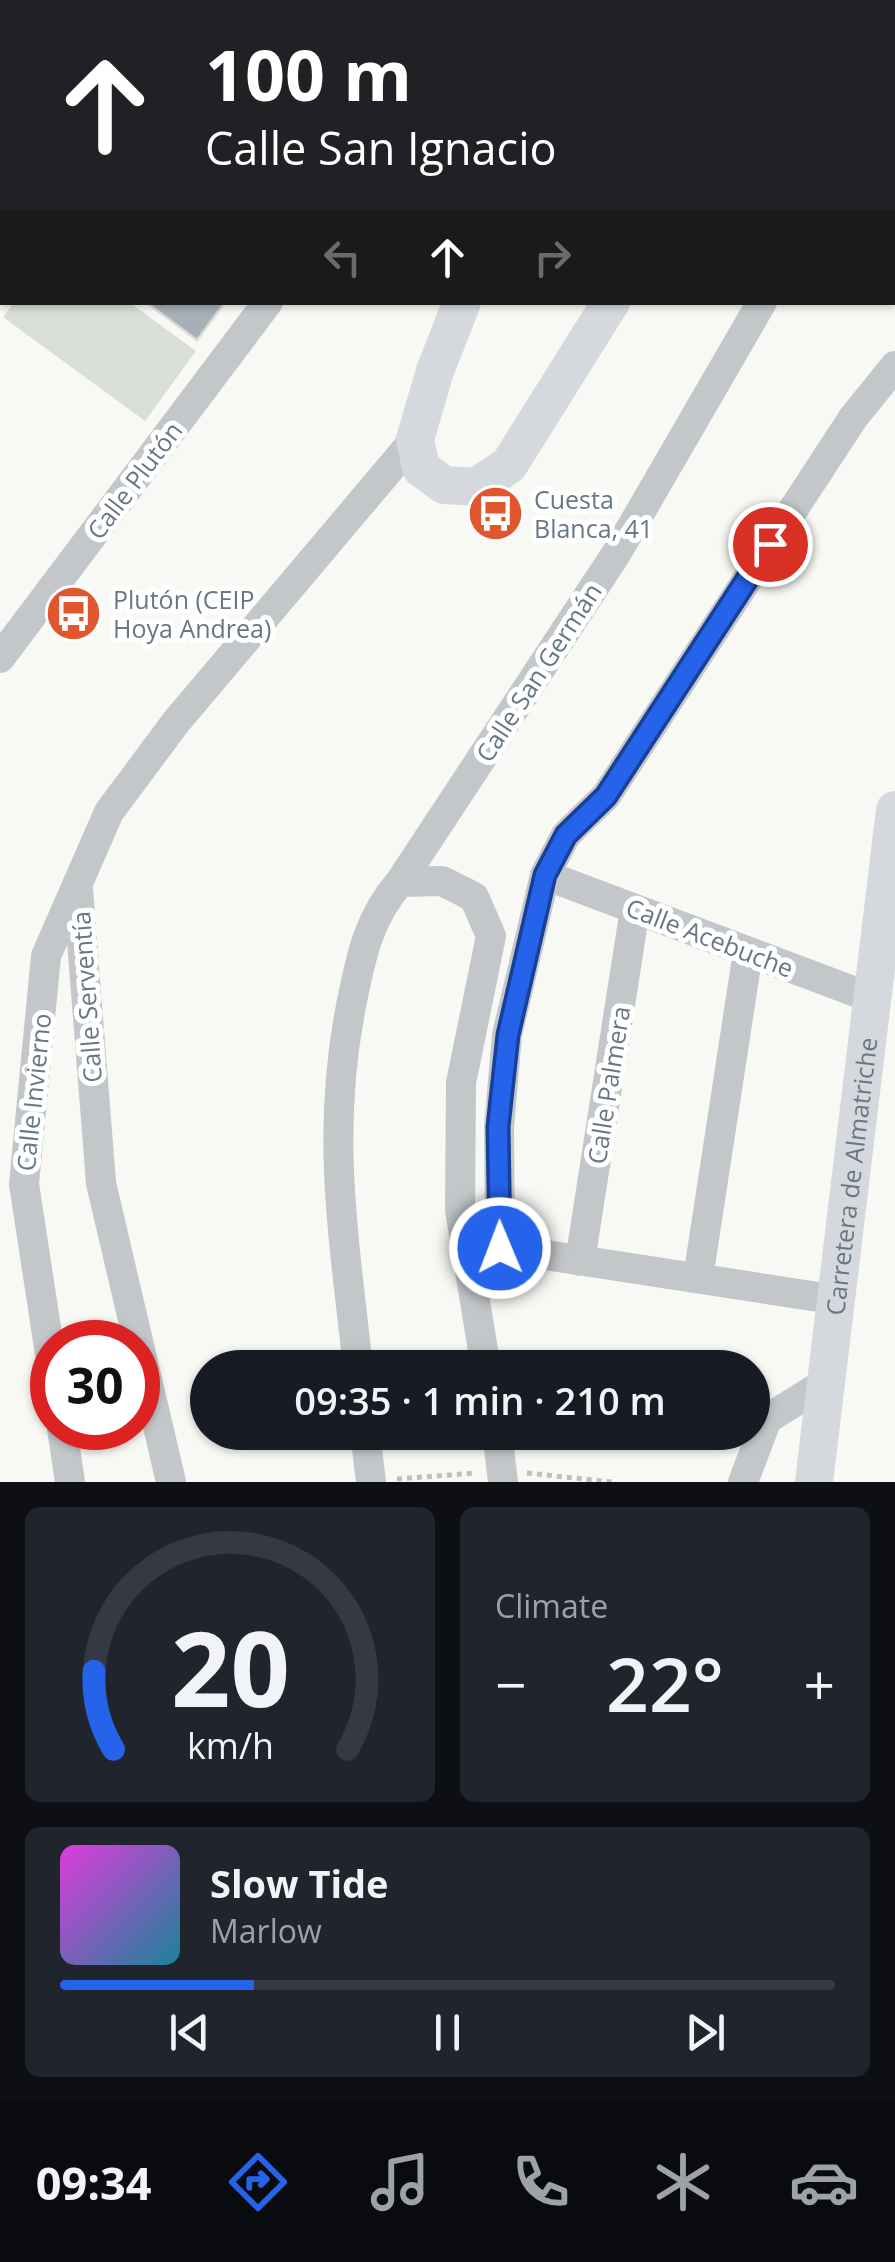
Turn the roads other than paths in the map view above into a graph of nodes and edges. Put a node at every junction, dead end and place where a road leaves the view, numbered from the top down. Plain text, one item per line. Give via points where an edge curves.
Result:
1 (266, 305) edge
2 (461, 305) edge
3 (609, 305) edge
4 (760, 305) edge
5 (895, 366) edge
6 (415, 439) junction
7 (0, 658) edge
8 (895, 810) edge
9 (545, 875) junction
10 (78, 882) junction
11 (400, 882) junction
12 (635, 909) junction
13 (748, 952) junction
14 (874, 1000) junction
15 (580, 1261) junction
16 (698, 1278) junction
17 (838, 1300) junction
18 (45, 1320) edge
19 (356, 1350) edge
20 (483, 1350) edge
21 (828, 1381) junction
22 (65, 1450) edge
23 (368, 1450) edge
24 (500, 1450) edge
25 (70, 1482) edge
26 (171, 1482) edge
27 (371, 1482) edge
28 (504, 1482) edge
29 (743, 1482) edge
30 (814, 1482) edge

1 - 7 street, Calle Plutón
2 - 6 main road
3 - 6 main road via 509,465 476,487 444,485 421,468
4 - 11 street, Calle San Germán via 616,554
5 - 9 street via 852,418 606,796 566,835
6 - 10 street, Calle Serventía via 176,722 109,812
8 - 14 main road, Carretera de Almatriche
9 - 12 street, Calle Acebuche
9 - 15 street via 508,1035 498,1127 500,1248
10 - 18 street, Calle Invierno via 46,956 24,1184
10 - 26 street, Calle Serventía via 101,1183
11 - 19 street via 380,904 362,950 338,1068 335,1157
11 - 20 street via 442,881 474,896 491,936 461,1101 460,1210
12 - 13 street, Calle Acebuche
12 - 15 street, Calle Palmera
13 - 14 street, Calle Acebuche
13 - 16 street
14 - 17 main road, Carretera de Almatriche
15 - 16 street
16 - 17 street
17 - 21 main road, Carretera de Almatriche
21 - 29 street via 768,1419
21 - 30 main road, Carretera de Almatriche
22 - 25 street
23 - 27 street
24 - 28 street

